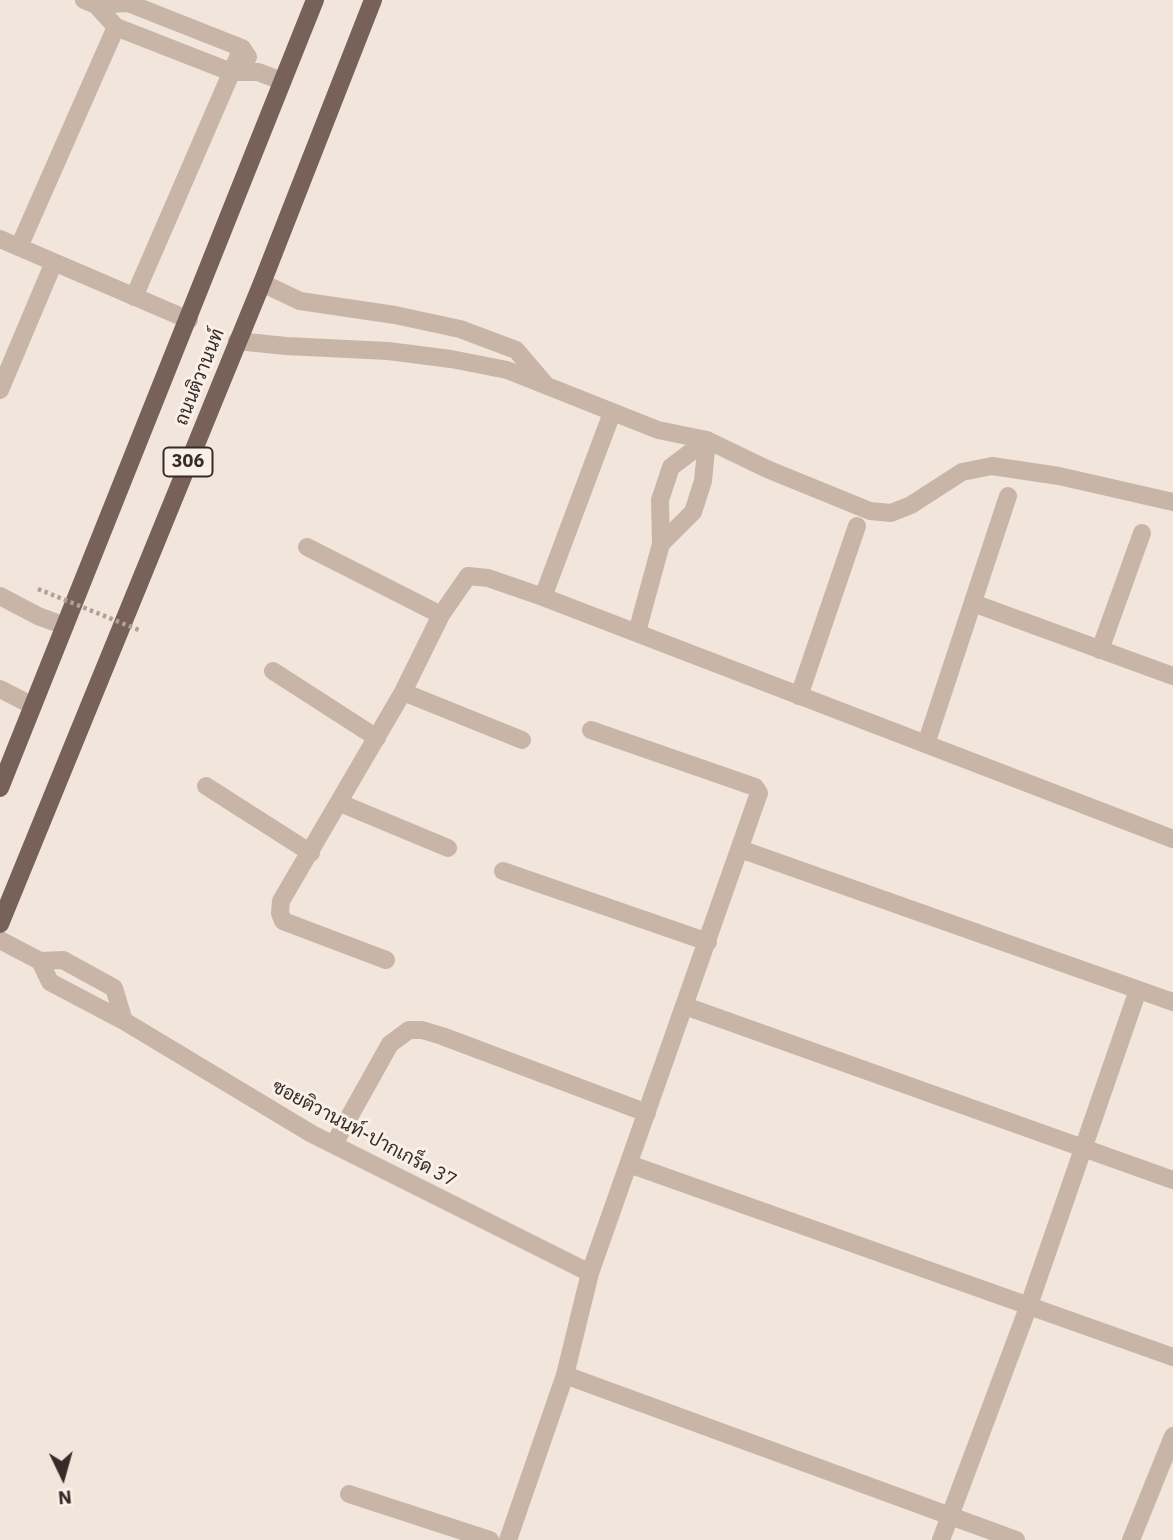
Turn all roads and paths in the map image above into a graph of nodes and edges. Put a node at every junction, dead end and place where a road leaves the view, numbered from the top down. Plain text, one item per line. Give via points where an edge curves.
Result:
1 (315, 0) edge
2 (373, 0) edge
3 (90, 3) edge
4 (116, 27) junction
5 (242, 48) junction
6 (231, 72) junction
7 (258, 72) junction
8 (282, 81) junction
9 (0, 239) edge
10 (19, 247) junction
11 (54, 262) junction
12 (262, 283) junction
13 (134, 296) junction
14 (189, 320) junction
15 (237, 341) junction
16 (548, 387) junction
17 (0, 390) edge
18 (612, 413) junction
19 (707, 440) junction
20 (1008, 496) dead end
21 (1173, 502) edge
22 (857, 526) dead end
23 (1142, 533) dead end
24 (661, 544) junction
25 (307, 547) dead end
26 (38, 589) dead end
27 (0, 596) edge
28 (543, 597) junction
29 (973, 603) junction
30 (441, 615) junction
31 (65, 626) junction
32 (139, 630) dead end
33 (637, 632) junction
34 (1100, 650) junction
35 (273, 671) dead end
36 (1173, 676) edge
37 (0, 689) edge
38 (403, 692) junction
39 (799, 696) junction
40 (33, 706) junction
41 (591, 730) dead end
42 (377, 738) junction
43 (522, 740) dead end
44 (926, 744) junction
45 (206, 786) dead end
46 (0, 788) edge
47 (340, 803) junction
48 (1173, 839) edge
49 (448, 848) dead end
50 (740, 849) junction
51 (311, 853) junction
52 (503, 871) dead end
53 (0, 924) edge
54 (0, 940) edge
55 (708, 942) junction
56 (386, 960) dead end
57 (40, 961) junction
58 (1138, 990) junction
59 (1173, 1002) edge
60 (685, 1006) junction
61 (124, 1021) junction
62 (648, 1113) junction
63 (334, 1144) junction
64 (1083, 1148) junction
65 (629, 1164) junction
66 (1173, 1180) edge
67 (590, 1273) junction
68 (1029, 1305) junction
69 (1173, 1357) edge
70 (565, 1375) junction
71 (1173, 1436) edge
72 (349, 1494) dead end
73 (951, 1516) junction
74 (490, 1540) edge
75 (508, 1540) edge
76 (941, 1540) edge
77 (1016, 1540) edge
78 (1131, 1540) edge

1 - 8 main road, ถนนติวานนท์ / 306
2 - 12 main road, ถนนติวานนท์ / 306
3 - 4 street
3 - 5 street via 128,4
4 - 6 street
4 - 10 street
5 - 6 street
5 - 7 street
6 - 7 street
6 - 13 street
7 - 8 street
8 - 14 main road, ถนนติวานนท์ / 306
9 - 10 street
10 - 11 street
11 - 13 street
11 - 17 street
12 - 15 main road, ถนนติวานนท์ / 306
12 - 16 street via 300,301 395,315 505,346 516,350
13 - 14 street
14 - 31 main road, ถนนติวานนท์ / 306
15 - 16 street via 451,359 507,370
15 - 53 main road, ถนนติวานนท์ / 306
16 - 18 street
18 - 19 street via 657,430
18 - 28 street
19 - 21 street via 870,511 891,513 962,472 992,466
19 - 24 street via 703,481 693,512
19 - 24 street via 671,467 660,500
20 - 29 street
22 - 39 street
23 - 34 street
24 - 33 street
25 - 30 street
26 - 32 path, bridge
27 - 31 street
28 - 30 street via 468,576
28 - 33 street
29 - 34 street
29 - 44 street
30 - 38 street
31 - 40 main road, ถนนติวานนท์ / 306
33 - 39 street
34 - 36 street
35 - 42 street
37 - 40 street
38 - 42 street
38 - 43 street
39 - 44 street
40 - 46 main road, ถนนติวานนท์ / 306
41 - 50 street via 755,787 758,802
42 - 47 street
44 - 48 street
45 - 51 street
47 - 49 street
47 - 51 street
50 - 55 street
50 - 58 street
51 - 56 street via 281,901 283,921
52 - 55 street
54 - 57 street, ซอยติวานนท์-ปากเกร็ด 37
55 - 60 street
57 - 61 street, ซอยติวานนท์-ปากเกร็ด 37 via 50,982
57 - 61 street, ซอยติวานนท์-ปากเกร็ด 37 via 63,960 114,988
58 - 59 street
58 - 64 street
60 - 62 street
60 - 64 street
61 - 63 street, ซอยติวานนท์-ปากเกร็ด 37
62 - 63 street via 442,1036 409,1030 390,1044
62 - 65 street
63 - 67 street, ซอยติวานนท์-ปากเกร็ด 37
64 - 66 street
64 - 68 street
65 - 67 street
65 - 68 street
67 - 70 street
68 - 69 street
68 - 73 street
70 - 73 street
70 - 75 street
71 - 78 street
72 - 74 street
73 - 76 street
73 - 77 street

